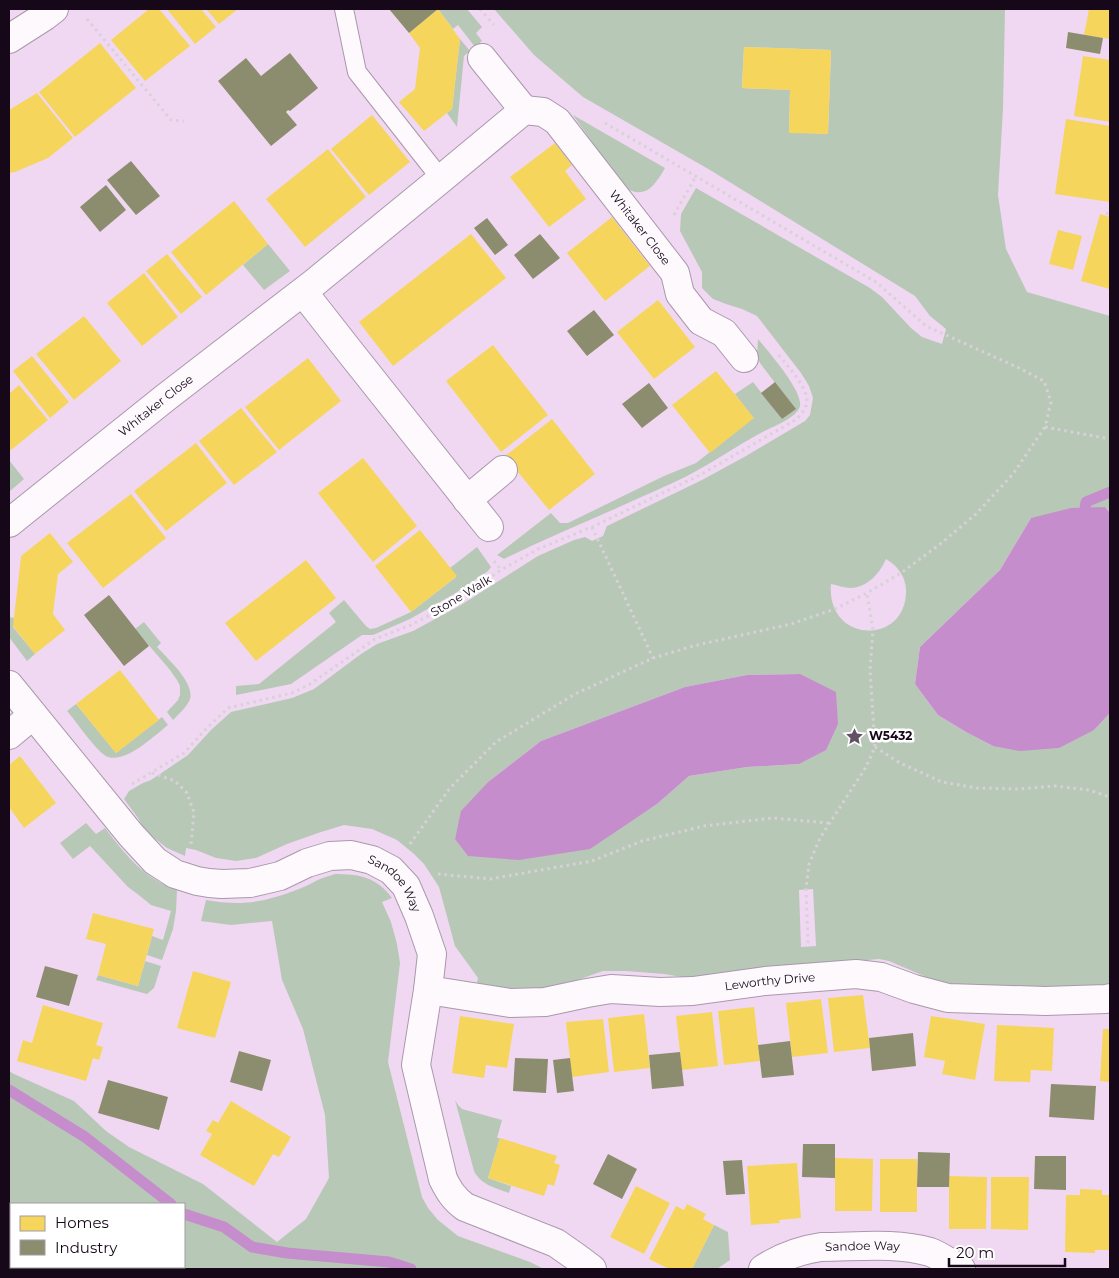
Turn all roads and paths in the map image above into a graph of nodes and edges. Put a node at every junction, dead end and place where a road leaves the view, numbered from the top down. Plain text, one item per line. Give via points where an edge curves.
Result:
1 (54, 9) edge
2 (344, 9) edge
3 (84, 16) dead end
4 (9, 39) edge
5 (482, 58) dead end
6 (524, 110) junction
7 (184, 121) dead end
8 (696, 176) dead end
9 (441, 179) junction
10 (303, 292) junction
11 (744, 358) dead end
12 (803, 387) dead end
13 (1045, 427) junction
14 (1110, 439) edge
15 (503, 470) dead end
16 (467, 500) junction
17 (9, 523) edge
18 (489, 526) dead end
19 (592, 527) junction
20 (867, 593) junction
21 (653, 658) junction
22 (9, 685) edge
23 (33, 715) junction
24 (9, 735) edge
25 (875, 747) junction
26 (151, 773) junction
27 (1110, 797) edge
28 (107, 804) junction
29 (829, 823) junction
30 (391, 870) junction
31 (185, 878) junction
32 (809, 946) dead end
33 (428, 990) junction
34 (1110, 998) edge
35 (592, 1269) edge
36 (763, 1269) edge
37 (961, 1269) edge

1 - 4 street
2 - 9 lane via 357,72
3 - 7 path via 171,120
5 - 6 street
6 - 9 street, Whitaker Close
6 - 11 street, Whitaker Close via 543,112 557,121 675,273 680,294 701,321 724,333
8 - 13 path via 876,282 926,326 1044,381 1051,402
9 - 10 street, Whitaker Close
10 - 16 street
10 - 17 street, Whitaker Close
12 - 19 path, Stone Walk via 807,402 797,419 700,475
13 - 14 path
13 - 20 path via 1013,474 976,514 901,573
15 - 16 street
16 - 18 street
19 - 21 path
19 - 26 path, Stone Walk via 538,549 458,600 375,640 292,693 228,708 184,753
20 - 21 path via 835,609 791,624
20 - 25 path via 873,630 870,670
21 - 30 path via 575,694 496,742 450,788
22 - 23 street, Sandoe Way
23 - 24 street
23 - 28 street, Sandoe Way
25 - 27 path via 900,763 942,782 977,788 1055,786 1088,790
25 - 29 path via 866,767
26 - 28 path, Stone Walk
26 - 31 path via 175,781 187,793 194,813
28 - 31 street, Sandoe Way via 155,861
29 - 30 path via 773,818 704,826 642,841 592,861 490,879
29 - 32 path via 809,864 806,889
30 - 31 street, Sandoe Way via 372,860 351,855 330,856 280,876 250,883 208,883
30 - 33 street, Sandoe Way via 406,886 432,954
33 - 34 street, Leworthy Drive via 510,1003 545,1002 611,989 693,991 856,974 881,977 948,998 1045,1001
33 - 35 street, Sandoe Way via 416,1065 443,1179 450,1193 465,1207 556,1243
36 - 37 street, Sandoe Way via 796,1252 821,1247 912,1248 932,1253

